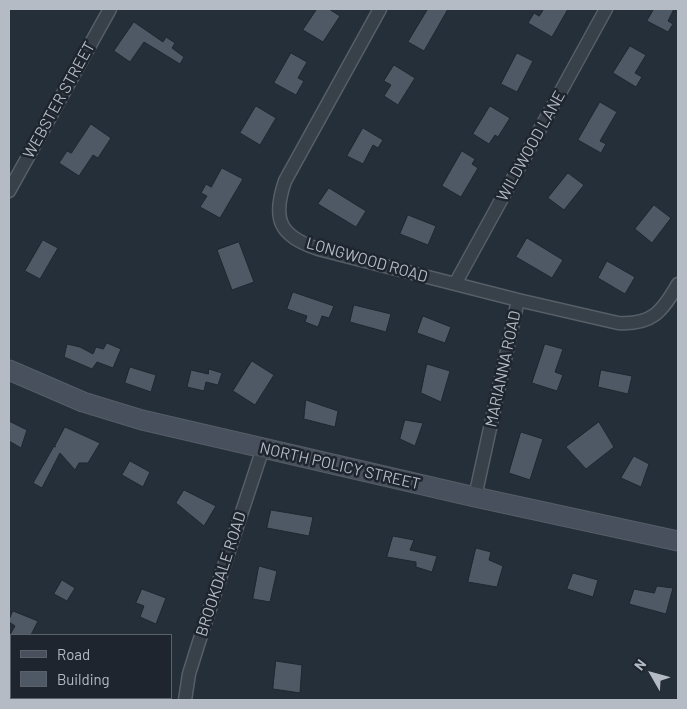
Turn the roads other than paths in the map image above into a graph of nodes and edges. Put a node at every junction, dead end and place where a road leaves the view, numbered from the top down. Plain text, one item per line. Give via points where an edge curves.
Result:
1 (110, 9) edge
2 (380, 9) edge
3 (606, 9) edge
4 (9, 191) edge
5 (456, 284) junction
6 (678, 284) edge
7 (518, 300) junction
8 (9, 370) edge
9 (262, 448) junction
10 (475, 497) junction
11 (678, 541) edge
12 (185, 700) edge

1 - 4 street, WEBSTER STREET
2 - 5 street, LONGWOOD ROAD via 285,181 277,210 291,236 304,244
3 - 5 street, WILDWOOD LANE
5 - 7 street, LONGWOOD ROAD
6 - 7 street, MARIANNA ROAD via 661,310 649,320 634,324
7 - 10 street, MARIANNA ROAD
8 - 9 street, NORTH POLICY STREET via 84,402 142,420
9 - 10 street, NORTH POLICY STREET
9 - 12 street, BROOKDALE ROAD via 189,674
10 - 11 street, NORTH POLICY STREET

